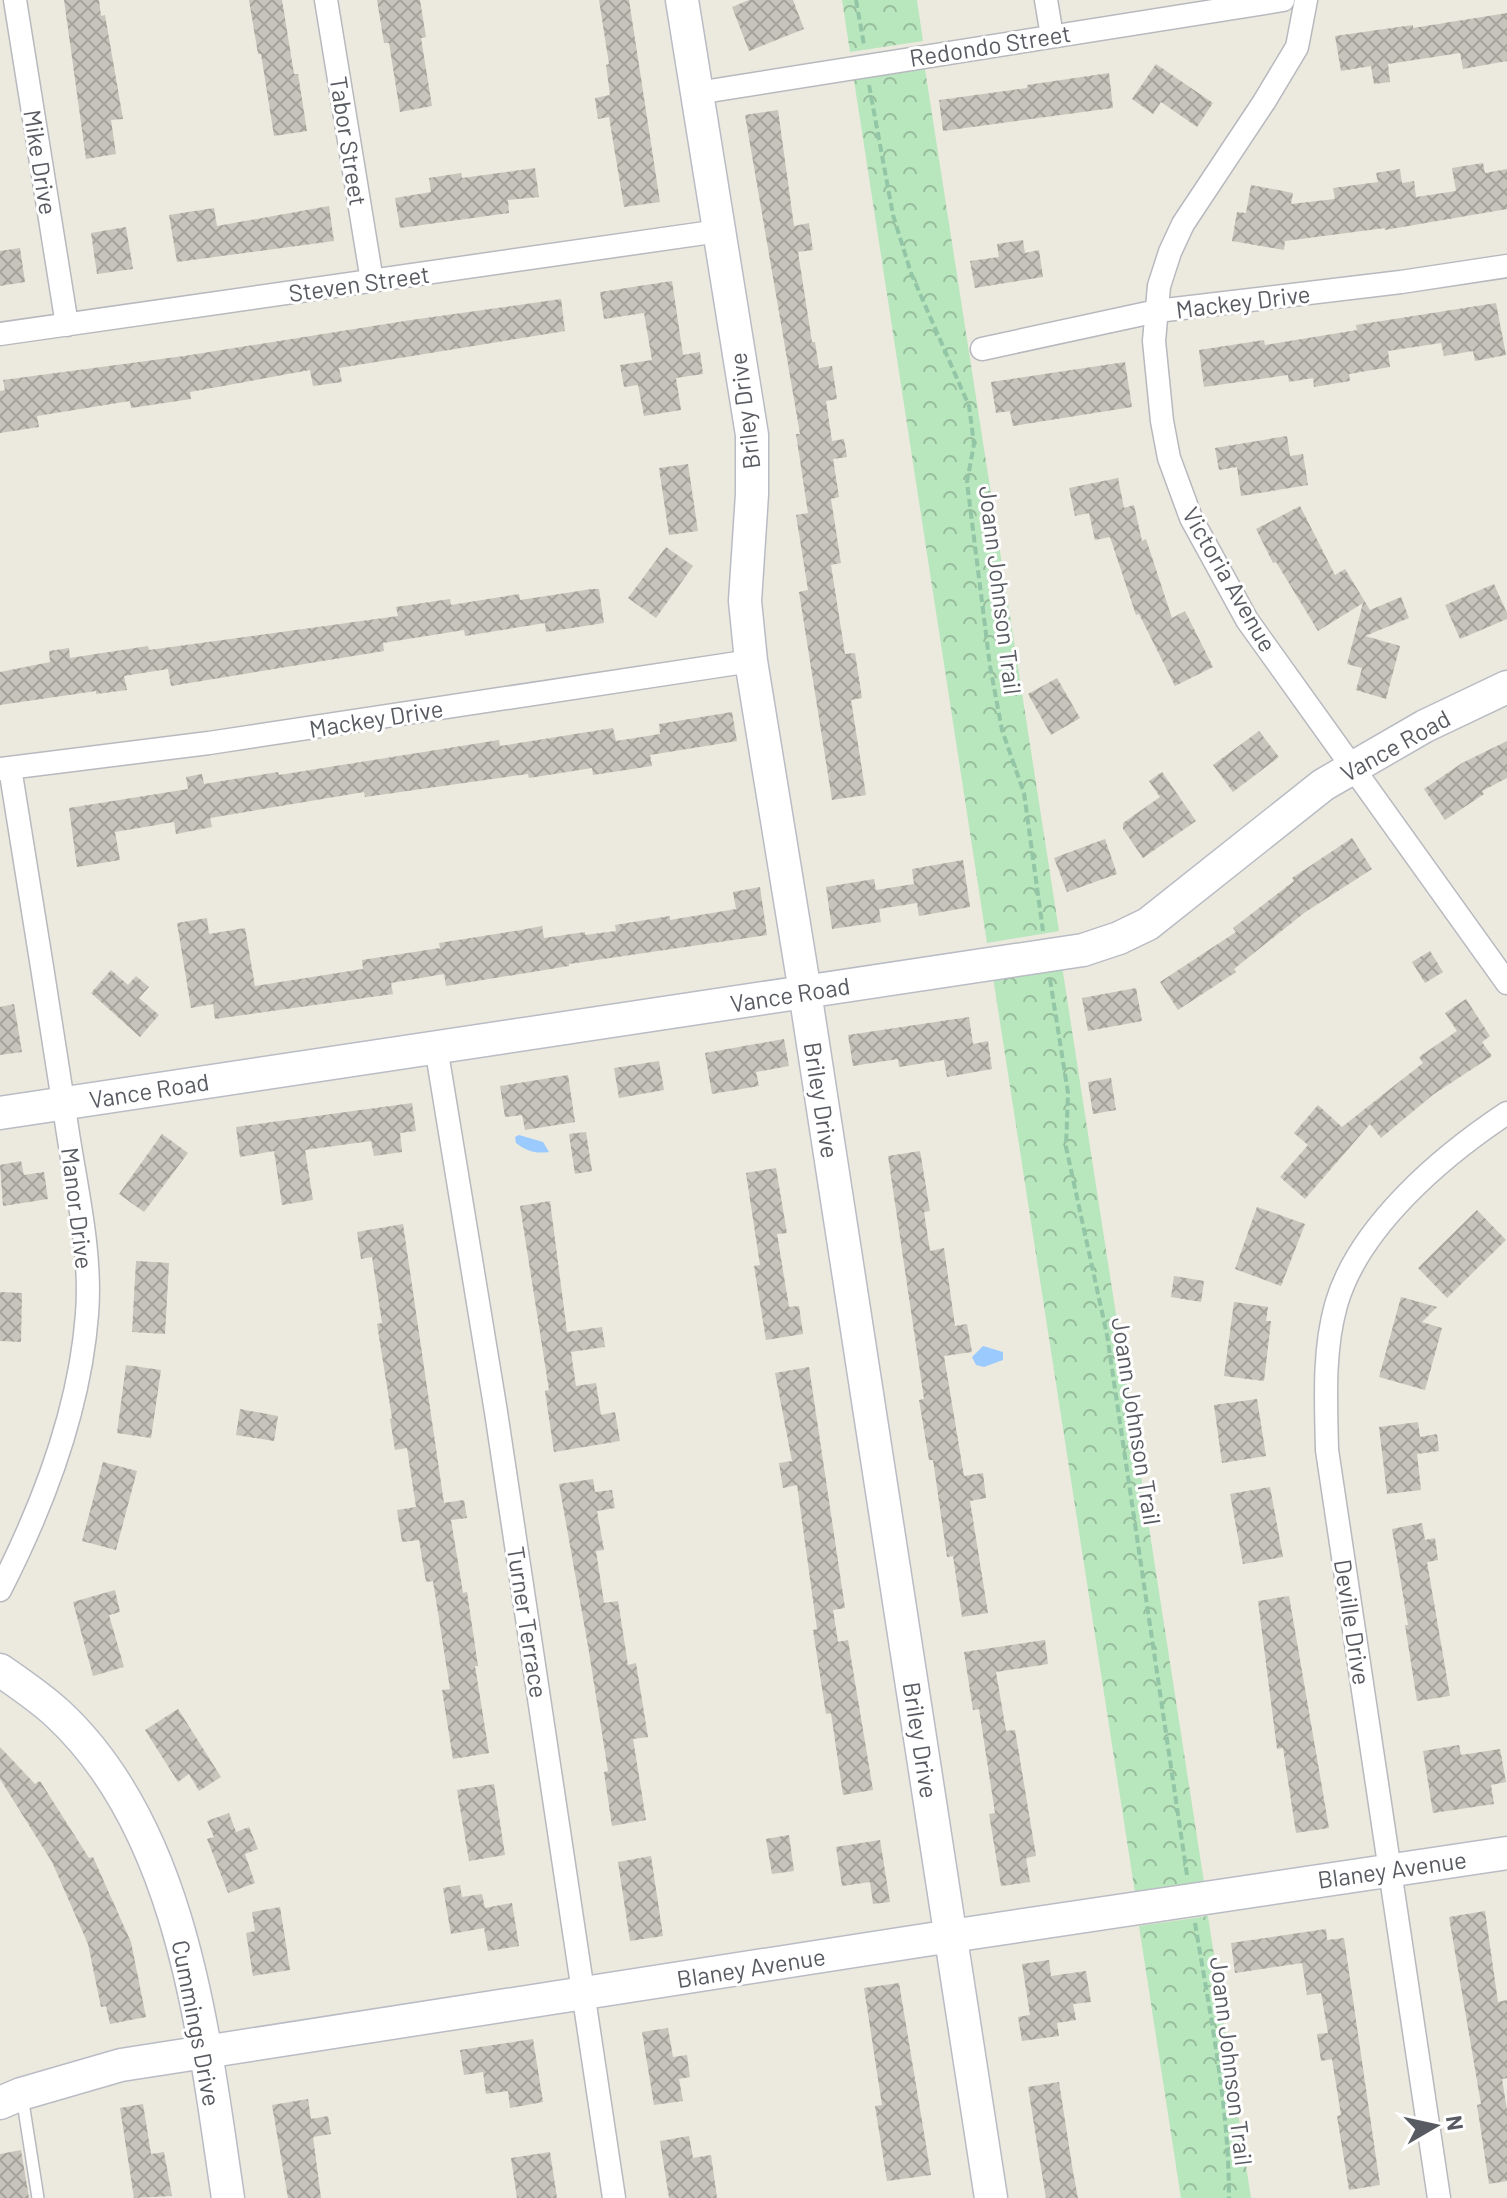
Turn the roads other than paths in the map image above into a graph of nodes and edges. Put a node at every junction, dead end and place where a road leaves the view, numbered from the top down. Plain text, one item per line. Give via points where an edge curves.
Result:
1 (15, 0) edge
2 (326, 0) edge
3 (682, 0) edge
4 (1046, 0) edge
5 (1283, 0) edge
6 (1306, 0) edge
7 (1052, 36) junction
8 (697, 93) junction
9 (719, 231) junction
10 (1507, 266) edge
11 (372, 281) junction
12 (1157, 311) junction
13 (67, 325) junction
14 (0, 334) edge
15 (982, 349) dead end
16 (751, 661) junction
17 (1507, 687) edge
18 (5, 768) edge
19 (1352, 768) junction
20 (1507, 983) edge
21 (805, 992) junction
22 (436, 1047) junction
23 (64, 1103) junction
24 (0, 1113) edge
25 (1507, 1113) edge
26 (0, 1590) edge
27 (0, 1670) edge
28 (1507, 1853) edge
29 (1390, 1869) junction
30 (951, 1936) junction
31 (584, 1993) junction
32 (206, 2052) junction
33 (11, 2098) edge
34 (38, 2198) edge
35 (228, 2198) edge
36 (614, 2198) edge
37 (991, 2198) edge
38 (1439, 2198) edge

1 - 13 street, Mike Drive
2 - 11 street, Tabor Street
3 - 8 street, Briley Drive
4 - 7 street
5 - 7 street, Redondo Street
6 - 12 street, Victoria Avenue via 1297,47 1183,224 1159,286
7 - 8 street, Redondo Street
8 - 9 street, Briley Drive
9 - 11 street, Steven Street
9 - 16 street, Briley Drive via 752,435 745,601
10 - 12 street, Mackey Drive
11 - 13 street, Steven Street
12 - 15 street, Mackey Drive
12 - 19 street, Victoria Avenue via 1154,341 1162,421 1191,518 1247,620
13 - 14 street, Steven Street
16 - 18 street, Mackey Drive
16 - 21 street, Briley Drive
17 - 19 street, Vance Road
18 - 23 street, Manor Drive
19 - 20 street, Victoria Avenue
19 - 21 street, Vance Road via 1323,785 1148,924 1119,938 1083,950
21 - 22 street, Vance Road
21 - 30 street, Briley Drive
22 - 23 street, Vance Road
22 - 31 street, Turner Terrace
23 - 24 street, Vance Road
23 - 26 street, Manor Drive via 87,1276 81,1364 59,1447
25 - 29 street, Deville Drive via 1477,1132 1372,1233 1351,1267 1329,1339 1327,1450
27 - 32 street, Cummings Drive via 59,1715 108,1773 149,1846 180,1932
28 - 29 street, Blaney Avenue
29 - 30 street, Blaney Avenue
29 - 38 street, Deville Drive
30 - 31 street, Blaney Avenue
30 - 37 street, Briley Drive
31 - 32 street, Blaney Avenue
31 - 36 street, Turner Terrace
32 - 33 street, Blaney Avenue via 121,2065
32 - 35 street, Cummings Drive
33 - 34 lane

